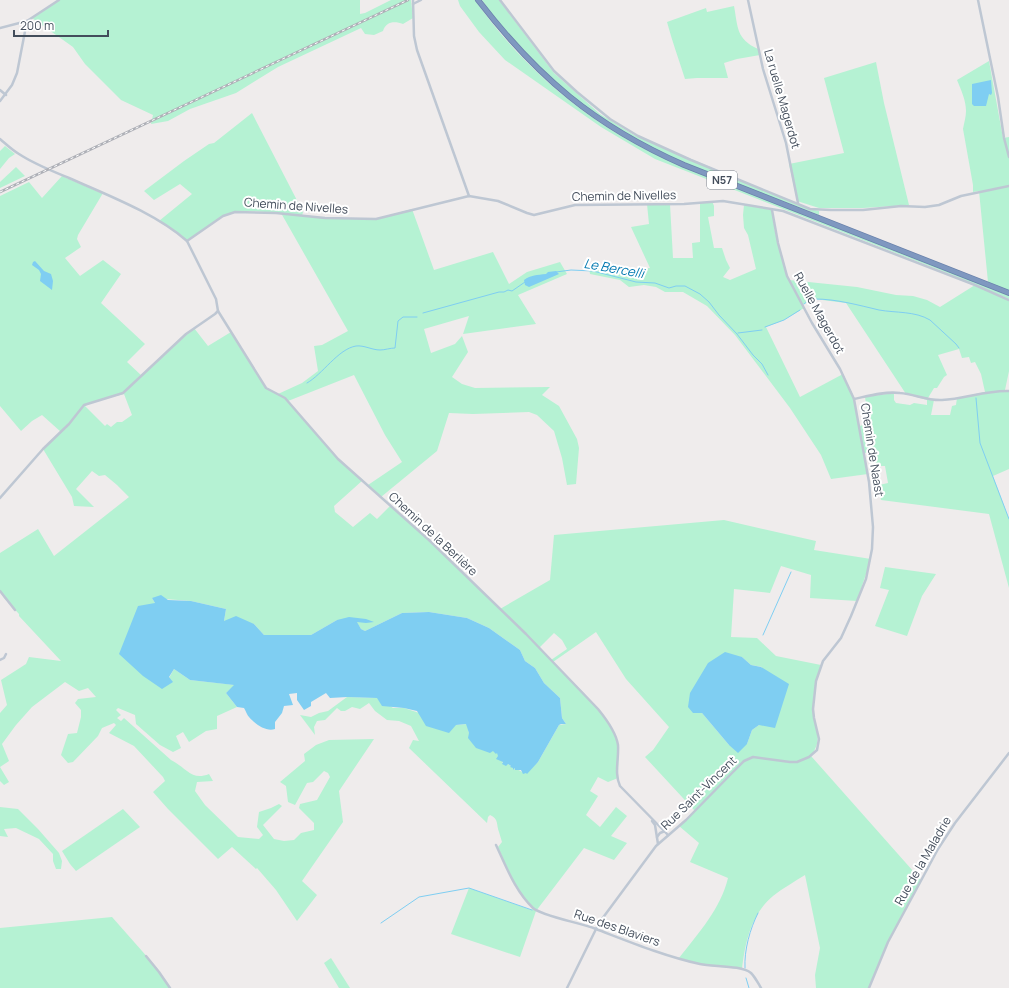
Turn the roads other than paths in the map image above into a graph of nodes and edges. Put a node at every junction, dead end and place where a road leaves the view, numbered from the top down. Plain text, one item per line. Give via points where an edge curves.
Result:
1 (59, 0) edge
2 (413, 0) edge
3 (421, 0) edge
4 (478, 0) edge
5 (500, 0) edge
6 (748, 0) edge
7 (978, 0) edge
8 (413, 4) junction
9 (27, 21) junction
10 (0, 28) edge
11 (0, 90) edge
12 (6, 95) junction
13 (0, 101) edge
14 (0, 139) edge
15 (1009, 157) edge
16 (1009, 186) edge
17 (469, 196) junction
18 (798, 203) junction
19 (772, 210) junction
20 (187, 241) junction
21 (1009, 293) edge
22 (1009, 300) edge
23 (218, 311) junction
24 (1009, 391) edge
25 (854, 399) junction
26 (0, 498) edge
27 (0, 590) edge
28 (15, 610) dead end
29 (830, 651) joint
30 (6, 654) dead end
31 (0, 660) edge
32 (1009, 753) edge
33 (652, 818) junction
34 (665, 831) junction
35 (668, 835) junction
36 (657, 838) junction
37 (496, 844) dead end
38 (658, 844) junction
39 (596, 929) junction
40 (146, 956) dead end
41 (170, 988) edge
42 (567, 988) edge
43 (761, 988) edge
44 (869, 988) edge

1 - 9 street
2 - 8 street
3 - 8 street
4 - 21 highway, N57 via 505,34 547,78 586,110 644,146 684,165
5 - 18 street via 554,71 610,119 638,136 691,160
6 - 18 street, La ruelle Magerdot via 763,69 786,143
7 - 15 street
8 - 17 street via 417,50
9 - 10 street
9 - 12 street via 17,72
11 - 12 street
12 - 13 street
14 - 20 street via 22,156 154,219
16 - 18 street via 925,207 815,210
17 - 19 street, Chemin de Nivelles via 498,201 534,215 575,205 684,204 717,201
17 - 20 street, Chemin de Nivelles via 376,218 325,218 235,212 223,216
19 - 22 street, Chemin de Nivelles via 783,211
19 - 25 street, Ruelle Magerdot via 787,276 840,369
20 - 23 street, Chemin de la Berlière via 216,299
23 - 26 street via 186,334 123,393 84,405
23 - 33 street, Chemin de la Berlière via 266,388 285,398 338,459 429,540 522,630 598,709 616,739 620,786
24 - 25 street, Chemin de Naast via 985,392 944,400 897,392
25 - 29 street, Chemin de Naast via 869,482 872,549 869,569 860,594 842,635
27 - 28 street
29 - 35 street, Rue Saint-Vincent via 821,665 815,686 813,714 819,739 814,753 797,762 753,757 744,761
30 - 31 street
32 - 44 street, Rue de la Maladrie via 938,850 888,942
33 - 34 street, Chemin de la Berlière
33 - 36 street
34 - 35 street, Chemin de la Berlière
34 - 36 street
35 - 38 street, Rue Saint-Vincent
36 - 38 street
37 - 39 street, Rue des Blaviers via 516,887 533,908
38 - 39 street, Rue Saint-Vincent
39 - 42 street, Rue Saint-Vincent
39 - 43 street, Rue des Blaviers via 639,946 702,965 744,970 750,973
40 - 41 street

